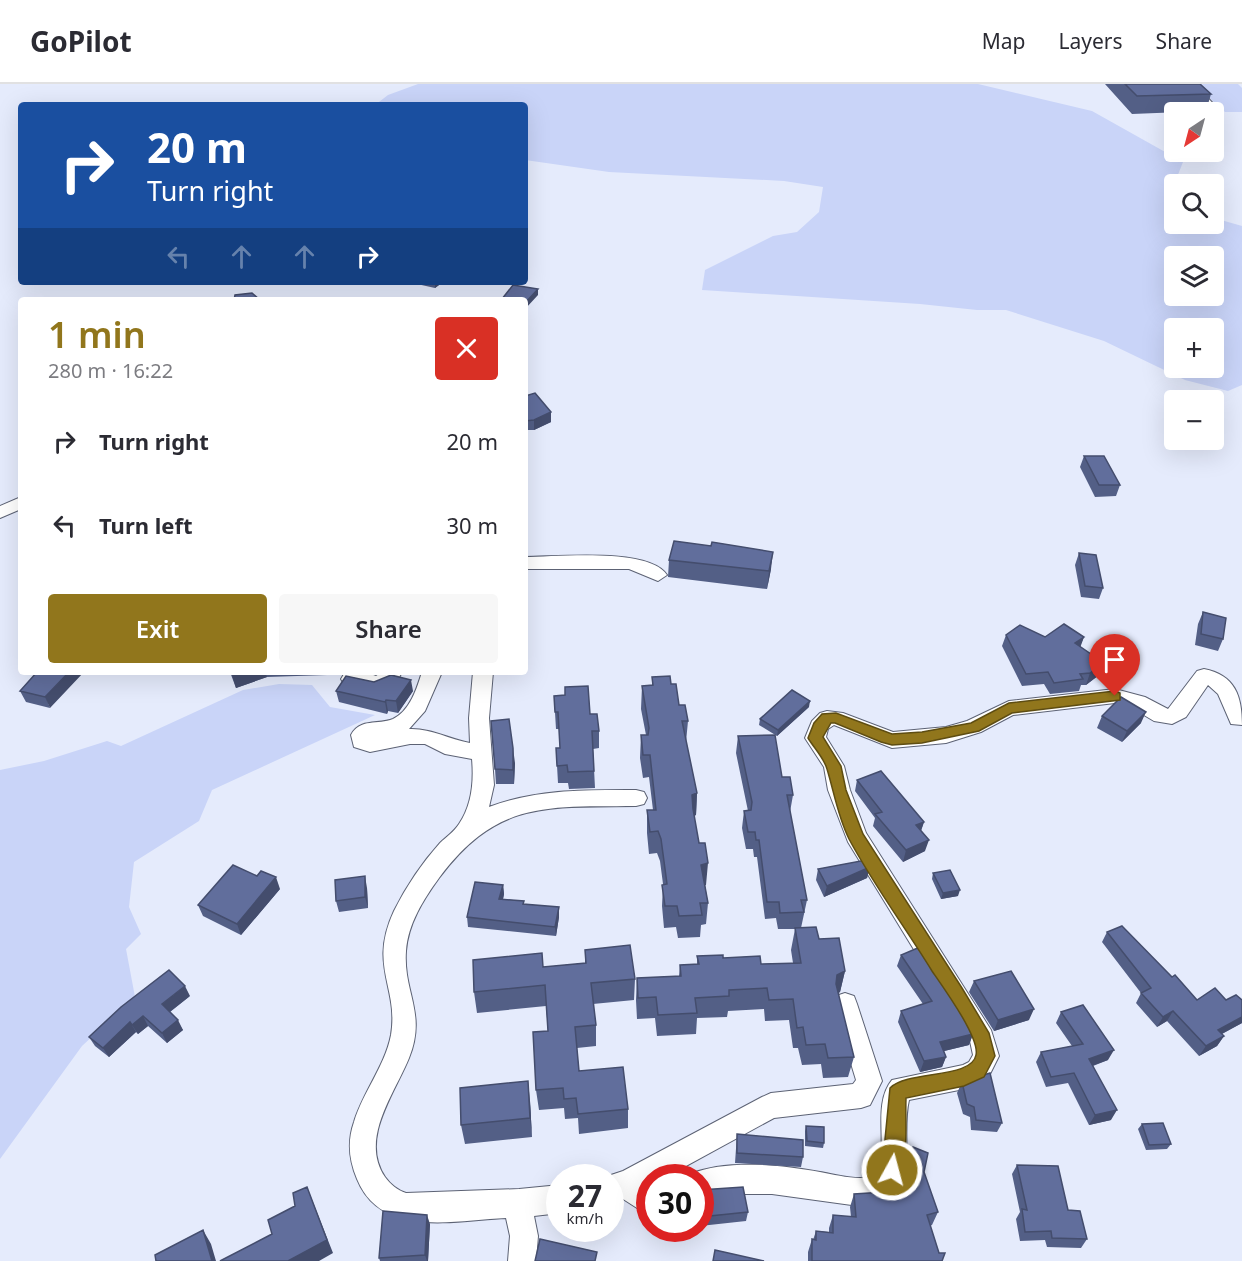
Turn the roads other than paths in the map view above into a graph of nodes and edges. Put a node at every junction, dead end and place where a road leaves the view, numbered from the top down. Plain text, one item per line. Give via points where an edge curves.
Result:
1 (1192, 84) edge
2 (1209, 102) edge
3 (18, 504) edge
4 (0, 513) edge
5 (528, 562) edge
6 (658, 575) dead end
7 (390, 675) edge
8 (431, 675) edge
9 (483, 675) edge
10 (351, 679) edge
11 (1238, 719) dead end
12 (482, 753) junction
13 (636, 798) dead end
14 (466, 832) junction
15 (845, 1004) dead end
16 (714, 1181) edge
17 (629, 1189) edge
18 (546, 1200) edge
19 (517, 1203) junction
20 (522, 1261) edge

1 - 2 lane
3 - 4 street
5 - 6 street via 628,563
7 - 10 street via 377,684
8 - 12 street via 417,707 404,724 370,728 361,735 361,742 428,737 445,746
9 - 12 street via 478,717
11 - 16 street via 1224,685 1204,676 1172,717 1115,696 1009,708 974,727 946,735 892,740 827,718 815,738 834,766 856,836 956,993 982,1038 986,1056 978,1071 964,1077 902,1089 897,1094 892,1170 878,1190 864,1192 733,1178
12 - 14 street via 485,788
13 - 14 street via 534,801 507,806
14 - 19 street via 435,864 400,920 394,969 405,1017 404,1035 397,1059 372,1107 362,1151 368,1176 382,1195 404,1207
15 - 17 street via 869,1082 861,1096 771,1106 659,1165
18 - 19 street
19 - 20 street via 524,1236

